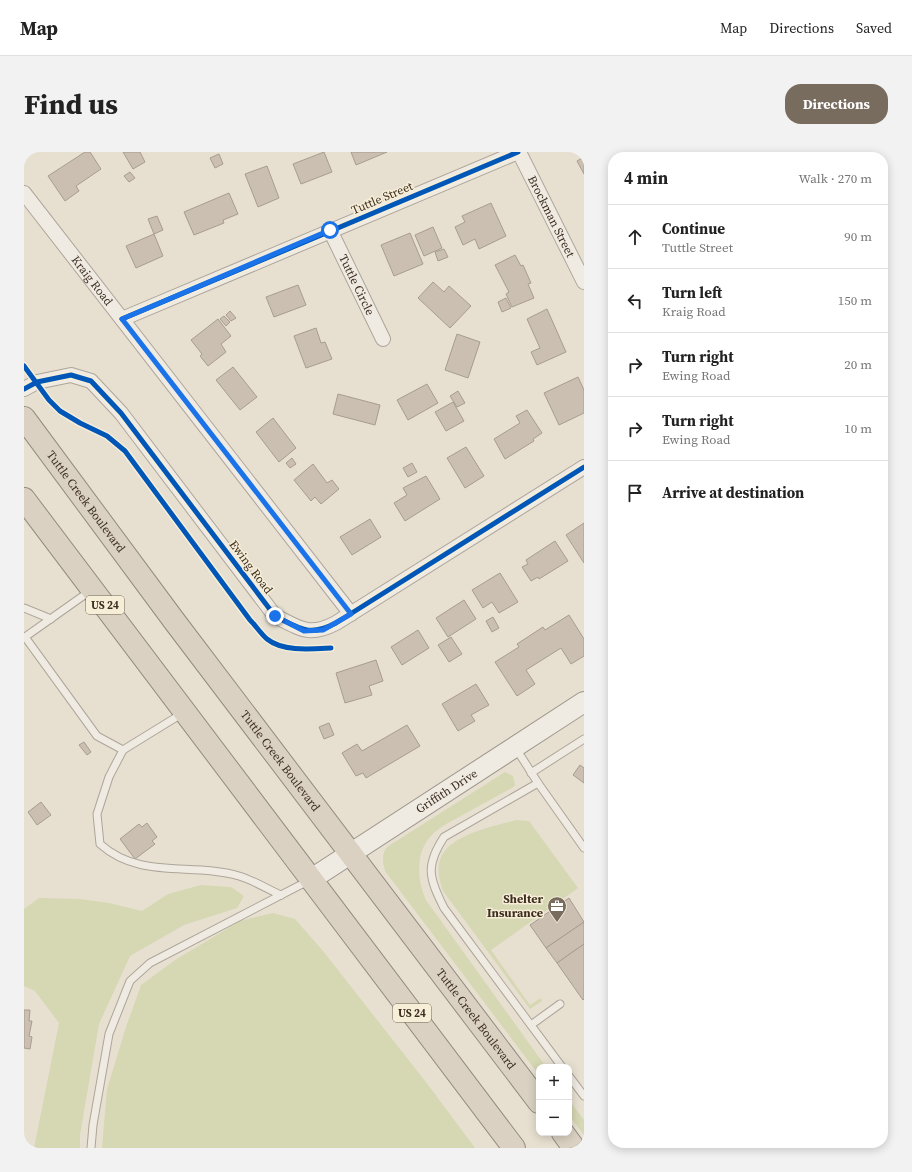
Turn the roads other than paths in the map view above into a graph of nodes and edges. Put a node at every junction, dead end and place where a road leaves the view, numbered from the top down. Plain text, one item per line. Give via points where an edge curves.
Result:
1 (518, 152) edge
2 (24, 193) edge
3 (330, 230) junction
4 (584, 282) edge
5 (122, 319) junction
6 (383, 339) dead end
7 (24, 389) edge
8 (24, 418) edge
9 (584, 467) edge
10 (24, 499) edge
11 (24, 517) edge
12 (49, 533) junction
13 (92, 589) junction
14 (24, 608) edge
15 (351, 614) junction
16 (51, 618) junction
17 (25, 638) edge
18 (584, 702) edge
19 (185, 712) junction
20 (584, 739) edge
21 (515, 747) junction
22 (124, 750) junction
23 (531, 772) junction
24 (538, 783) junction
25 (584, 848) edge
26 (351, 853) junction
27 (310, 880) junction
28 (281, 895) junction
29 (560, 1004) dead end
30 (531, 1025) junction
31 (560, 1064) edge
32 (572, 1080) edge
33 (584, 1096) edge
34 (537, 1100) edge
35 (564, 1136) edge
36 (91, 1148) edge
37 (514, 1148) edge
38 (574, 1148) edge

1 - 3 street, Tuttle Street
1 - 4 street, Brockman Street
2 - 5 street, Kraig Road
3 - 5 street, Tuttle Street
3 - 6 street, Tuttle Circle
5 - 15 street, Kraig Road
7 - 15 street, Ewing Road via 37,382 71,375 92,381 121,413 275,616 304,631 323,630
8 - 26 highway, Tuttle Creek Boulevard
9 - 15 street, Ewing Road
10 - 12 highway, US 24
11 - 12 street
12 - 13 highway, US 24
13 - 16 lane
13 - 19 highway, US 24
14 - 16 lane
16 - 17 lane
17 - 22 lane via 97,736
18 - 21 street, Griffith Drive
19 - 22 lane
19 - 27 highway, US 24
20 - 23 lane
21 - 23 lane
21 - 26 street, Griffith Drive
22 - 28 lane via 109,777 97,814 100,844 112,855 130,862 154,868 238,876
23 - 24 lane
24 - 25 lane
24 - 30 lane via 444,837 435,850 431,867 432,884 444,908
26 - 27 street, Griffith Drive
26 - 34 highway, Tuttle Creek Boulevard
27 - 28 lane
27 - 37 highway, US 24
28 - 36 lane via 150,963 130,981 109,1034
29 - 30 lane
30 - 31 lane
32 - 33 lane
35 - 38 highway

